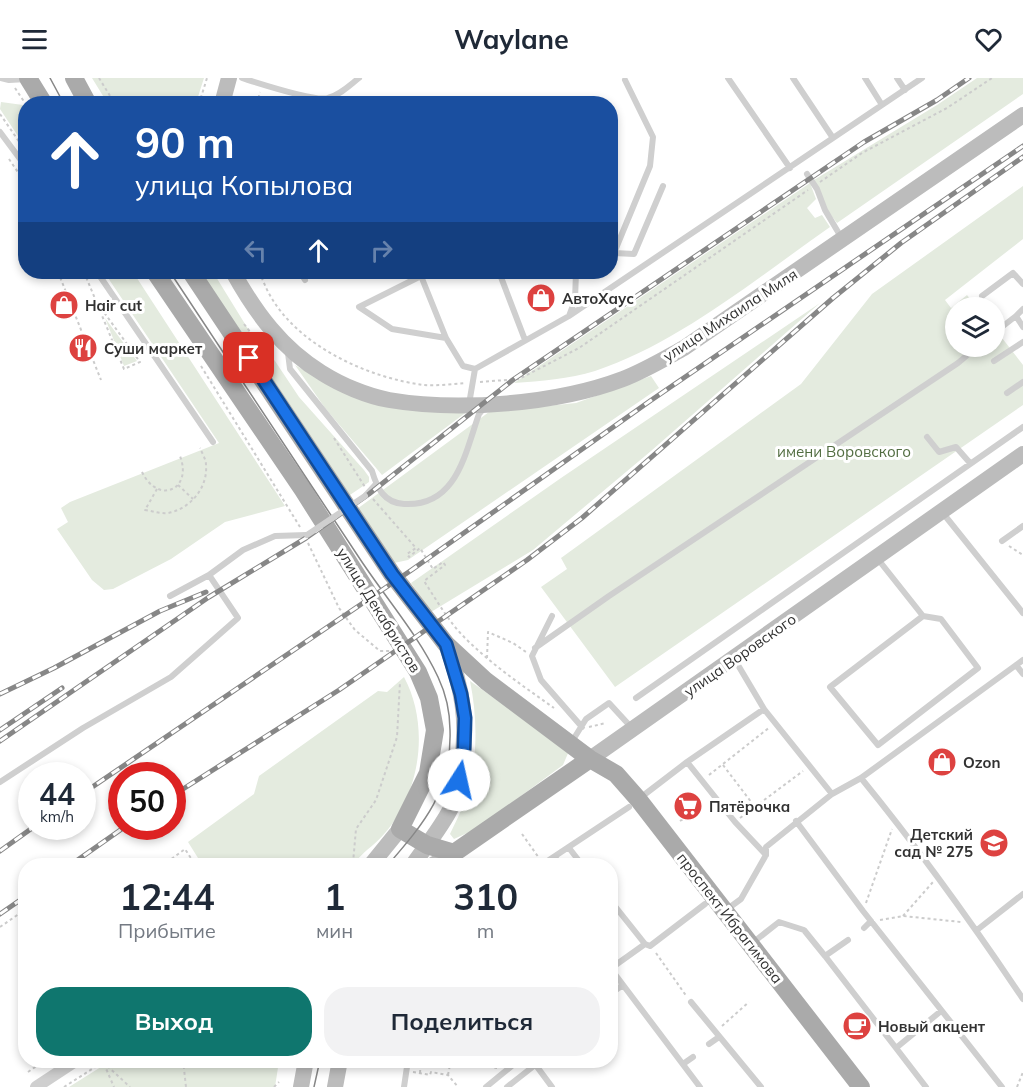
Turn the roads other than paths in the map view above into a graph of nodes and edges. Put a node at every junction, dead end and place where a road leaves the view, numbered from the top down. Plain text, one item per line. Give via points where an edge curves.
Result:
1 (1, 78) edge
2 (28, 78) edge
3 (74, 78) edge
4 (229, 78) edge
5 (242, 78) edge
6 (360, 78) edge
7 (728, 78) edge
8 (793, 78) edge
9 (865, 78) edge
10 (897, 78) edge
11 (922, 78) edge
12 (625, 80) dead end
13 (905, 90) junction
14 (39, 96) edge
15 (84, 96) edge
16 (224, 96) edge
17 (310, 96) edge
18 (334, 96) edge
19 (882, 105) junction
20 (1023, 115) edge
21 (0, 132) edge
22 (833, 138) junction
23 (18, 156) edge
24 (790, 168) junction
25 (807, 174) dead end
26 (663, 186) dead end
27 (618, 240) edge
28 (843, 240) junction
29 (618, 254) edge
30 (102, 279) edge
31 (160, 279) edge
32 (197, 279) edge
33 (238, 279) edge
34 (415, 279) edge
35 (422, 279) edge
36 (502, 279) edge
37 (576, 279) edge
38 (1023, 284) edge
39 (982, 296) dead end
40 (1023, 309) edge
41 (569, 316) junction
42 (1016, 316) junction
43 (1005, 324) edge
44 (1023, 327) edge
45 (446, 338) junction
46 (525, 340) junction
47 (1023, 342) edge
48 (283, 351) junction
49 (965, 357) edge
50 (994, 361) dead end
51 (475, 369) junction
52 (1023, 382) edge
53 (1007, 393) dead end
54 (488, 404) junction
55 (469, 405) junction
56 (1023, 427) edge
57 (927, 436) dead end
58 (213, 442) dead end
59 (1023, 454) edge
60 (970, 463) junction
61 (376, 484) junction
62 (942, 511) junction
63 (1023, 526) edge
64 (1002, 541) road end
65 (876, 558) junction
66 (209, 575) junction
67 (170, 596) dead end
68 (1023, 613) edge
69 (552, 616) dead end
70 (923, 616) junction
71 (446, 644) junction
72 (536, 648) junction
73 (735, 659) junction
74 (1023, 660) edge
75 (1016, 665) junction
76 (1023, 674) edge
77 (636, 698) dead end
78 (764, 709) junction
79 (582, 728) junction
80 (634, 729) junction
81 (571, 744) junction
82 (590, 759) junction
83 (687, 762) junction
84 (861, 778) junction
85 (0, 782) edge
86 (832, 794) junction
87 (634, 803) junction
88 (796, 821) junction
89 (400, 829) junction
90 (427, 845) junction
91 (569, 848) junction
92 (454, 853) junction
93 (766, 855) junction
94 (555, 857) edge
95 (376, 858) edge
96 (418, 858) edge
97 (445, 858) edge
98 (577, 858) edge
99 (1022, 897) edge
100 (705, 904) junction
101 (618, 909) edge
102 (725, 911) junction
103 (871, 921) junction
104 (864, 928) dead end
105 (977, 930) junction
106 (848, 940) dead end
107 (750, 944) junction
108 (648, 945) junction
109 (825, 956) junction
110 (618, 964) edge
111 (618, 978) edge
112 (623, 985) junction
113 (618, 988) edge
114 (1023, 999) edge
115 (691, 1002) road end
116 (941, 1011) junction
117 (717, 1034) junction
118 (709, 1044) dead end
119 (896, 1048) junction
120 (693, 1057) dead end
121 (683, 1064) junction
122 (65, 1068) edge
123 (305, 1068) edge
124 (339, 1068) edge
125 (407, 1068) edge
126 (511, 1068) edge
127 (528, 1068) edge
128 (537, 1068) edge
129 (36, 1087) edge
130 (301, 1087) edge
131 (335, 1087) edge
132 (404, 1087) edge
133 (486, 1087) edge
134 (507, 1087) edge
135 (552, 1087) edge
136 (700, 1087) edge
137 (761, 1087) edge
138 (847, 1087) edge
139 (861, 1087) edge
140 (926, 1087) edge
141 (1002, 1087) edge

1 - 2 lane
2 - 14 main road
3 - 15 main road
4 - 16 main road
5 - 17 lane
6 - 18 lane
7 - 24 lane
8 - 22 lane
9 - 19 lane
10 - 13 lane
11 - 13 lane
12 - 27 lane via 653,138 650,166
13 - 19 lane
19 - 22 lane
20 - 28 main road, улица Михаила Миля
21 - 23 lane
22 - 24 lane
24 - 41 lane
25 - 28 lane
26 - 29 lane via 634,254
28 - 54 main road, улица Михаила Миля via 700,338 635,374 586,391
30 - 58 lane
31 - 89 main road, улица Декабристов via 303,490 418,672 429,698 435,730 428,773
32 - 71 main road, проспект Ибрагимова via 392,574
33 - 48 main road, улица Михаила Миля
34 - 45 lane via 359,307 393,329
35 - 45 lane
36 - 46 lane
37 - 41 lane via 575,300
38 - 39 lane via 1013,273
40 - 42 lane
41 - 46 lane
42 - 43 lane
42 - 44 lane
45 - 51 lane via 463,366
46 - 51 lane
47 - 50 lane
48 - 55 main road, улица Михаила Миля via 356,389 387,399
48 - 61 lane via 290,369 372,471
49 - 72 lane
51 - 55 lane
52 - 53 lane
54 - 55 main road, улица Михаила Миля
54 - 61 lane via 479,414 458,475 442,494 417,505 393,503
56 - 60 lane
57 - 60 lane via 939,452 956,447
59 - 62 main road, улица Воровского
60 - 77 lane
61 - 66 lane, bridge via 306,535 275,536 243,550
62 - 65 main road, улица Воровского
62 - 68 lane
63 - 64 lane
65 - 70 lane
65 - 73 main road, улица Воровского
66 - 67 lane
66 - 85 lane via 238,618 171,677
69 - 72 lane
70 - 70 lane via 941,619 978,668 878,746 830,687
71 - 81 main road, проспект Ибрагимова via 486,681
71 - 90 main road via 465,718 464,749 451,807
72 - 79 lane via 532,656 541,680
73 - 78 lane
73 - 80 main road, улица Воровского
74 - 75 lane
75 - 76 lane
75 - 84 lane
78 - 83 lane
78 - 86 lane
79 - 80 lane via 586,719 609,703
79 - 81 lane
80 - 82 main road, улица Воровского
81 - 82 main road, проспект Ибрагимова
82 - 87 main road, проспект Ибрагимова
82 - 92 main road, улица Воровского
83 - 87 lane
83 - 93 lane
84 - 86 lane
84 - 105 lane
86 - 88 lane
87 - 91 lane
87 - 100 main road, проспект Ибрагимова
87 - 102 main road, проспект Ибрагимова
88 - 93 lane via 766,847
88 - 103 lane
89 - 90 main road
89 - 95 main road, улица Декабристов
90 - 92 main road
90 - 96 main road
91 - 94 lane
91 - 98 lane
92 - 97 main road, улица Воровского
93 - 102 lane via 741,899
99 - 105 lane
100 - 108 lane
100 - 138 main road, проспект Ибрагимова
101 - 108 lane
102 - 107 main road, проспект Ибрагимова
103 - 104 lane
103 - 116 lane
105 - 114 lane
106 - 109 lane
107 - 109 lane via 779,922 804,930
107 - 139 main road, проспект Ибрагимова
108 - 110 lane
109 - 119 lane
111 - 112 lane
112 - 113 lane
112 - 121 lane
115 - 117 lane
116 - 119 lane
116 - 141 lane
117 - 118 lane
117 - 137 lane
119 - 140 lane
120 - 121 lane
121 - 136 lane
122 - 129 street
123 - 130 main road
124 - 131 main road
125 - 132 lane
126 - 133 lane
127 - 134 lane
128 - 135 lane

